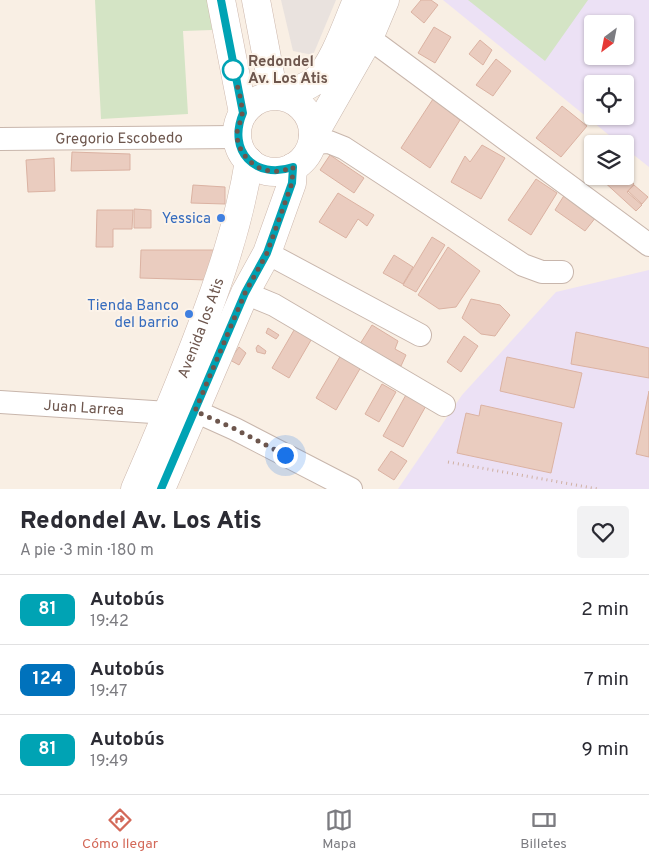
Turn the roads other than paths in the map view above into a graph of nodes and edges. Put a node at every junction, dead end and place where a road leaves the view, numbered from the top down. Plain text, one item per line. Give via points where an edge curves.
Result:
1 (221, 0) edge
2 (256, 0) edge
3 (357, 0) edge
4 (385, 0) edge
5 (369, 38) junction
6 (277, 95) junction
7 (240, 125) junction
8 (0, 139) edge
9 (313, 139) junction
10 (249, 161) junction
11 (293, 167) junction
12 (649, 244) edge
13 (267, 253) junction
14 (562, 272) dead end
15 (245, 293) junction
16 (420, 335) dead end
17 (0, 402) edge
18 (444, 404) dead end
19 (195, 411) junction
20 (168, 413) junction
21 (135, 489) edge
22 (161, 489) edge
23 (351, 489) edge

1 - 7 main road
2 - 6 main road
3 - 6 main road via 338,44 316,80 298,90
4 - 5 main road
5 - 9 main road
5 - 12 street
6 - 7 main road via 256,100
6 - 9 main road via 294,100 305,109 312,122
7 - 8 street, Gregorio Escobedo
7 - 10 main road via 241,150
9 - 11 main road via 309,152
9 - 14 street via 344,148 523,265 542,272
10 - 11 main road via 270,171
10 - 20 main road, Avenida los Atis via 240,210 216,289
11 - 13 main road, Avenida los Atis via 292,183
13 - 15 main road, Avenida los Atis
13 - 16 street
15 - 18 street via 274,305
15 - 19 main road, Avenida los Atis
17 - 20 street, Juan Larrea
19 - 22 main road, Avenida los Atis
19 - 23 street
20 - 21 main road, Avenida los Atis

